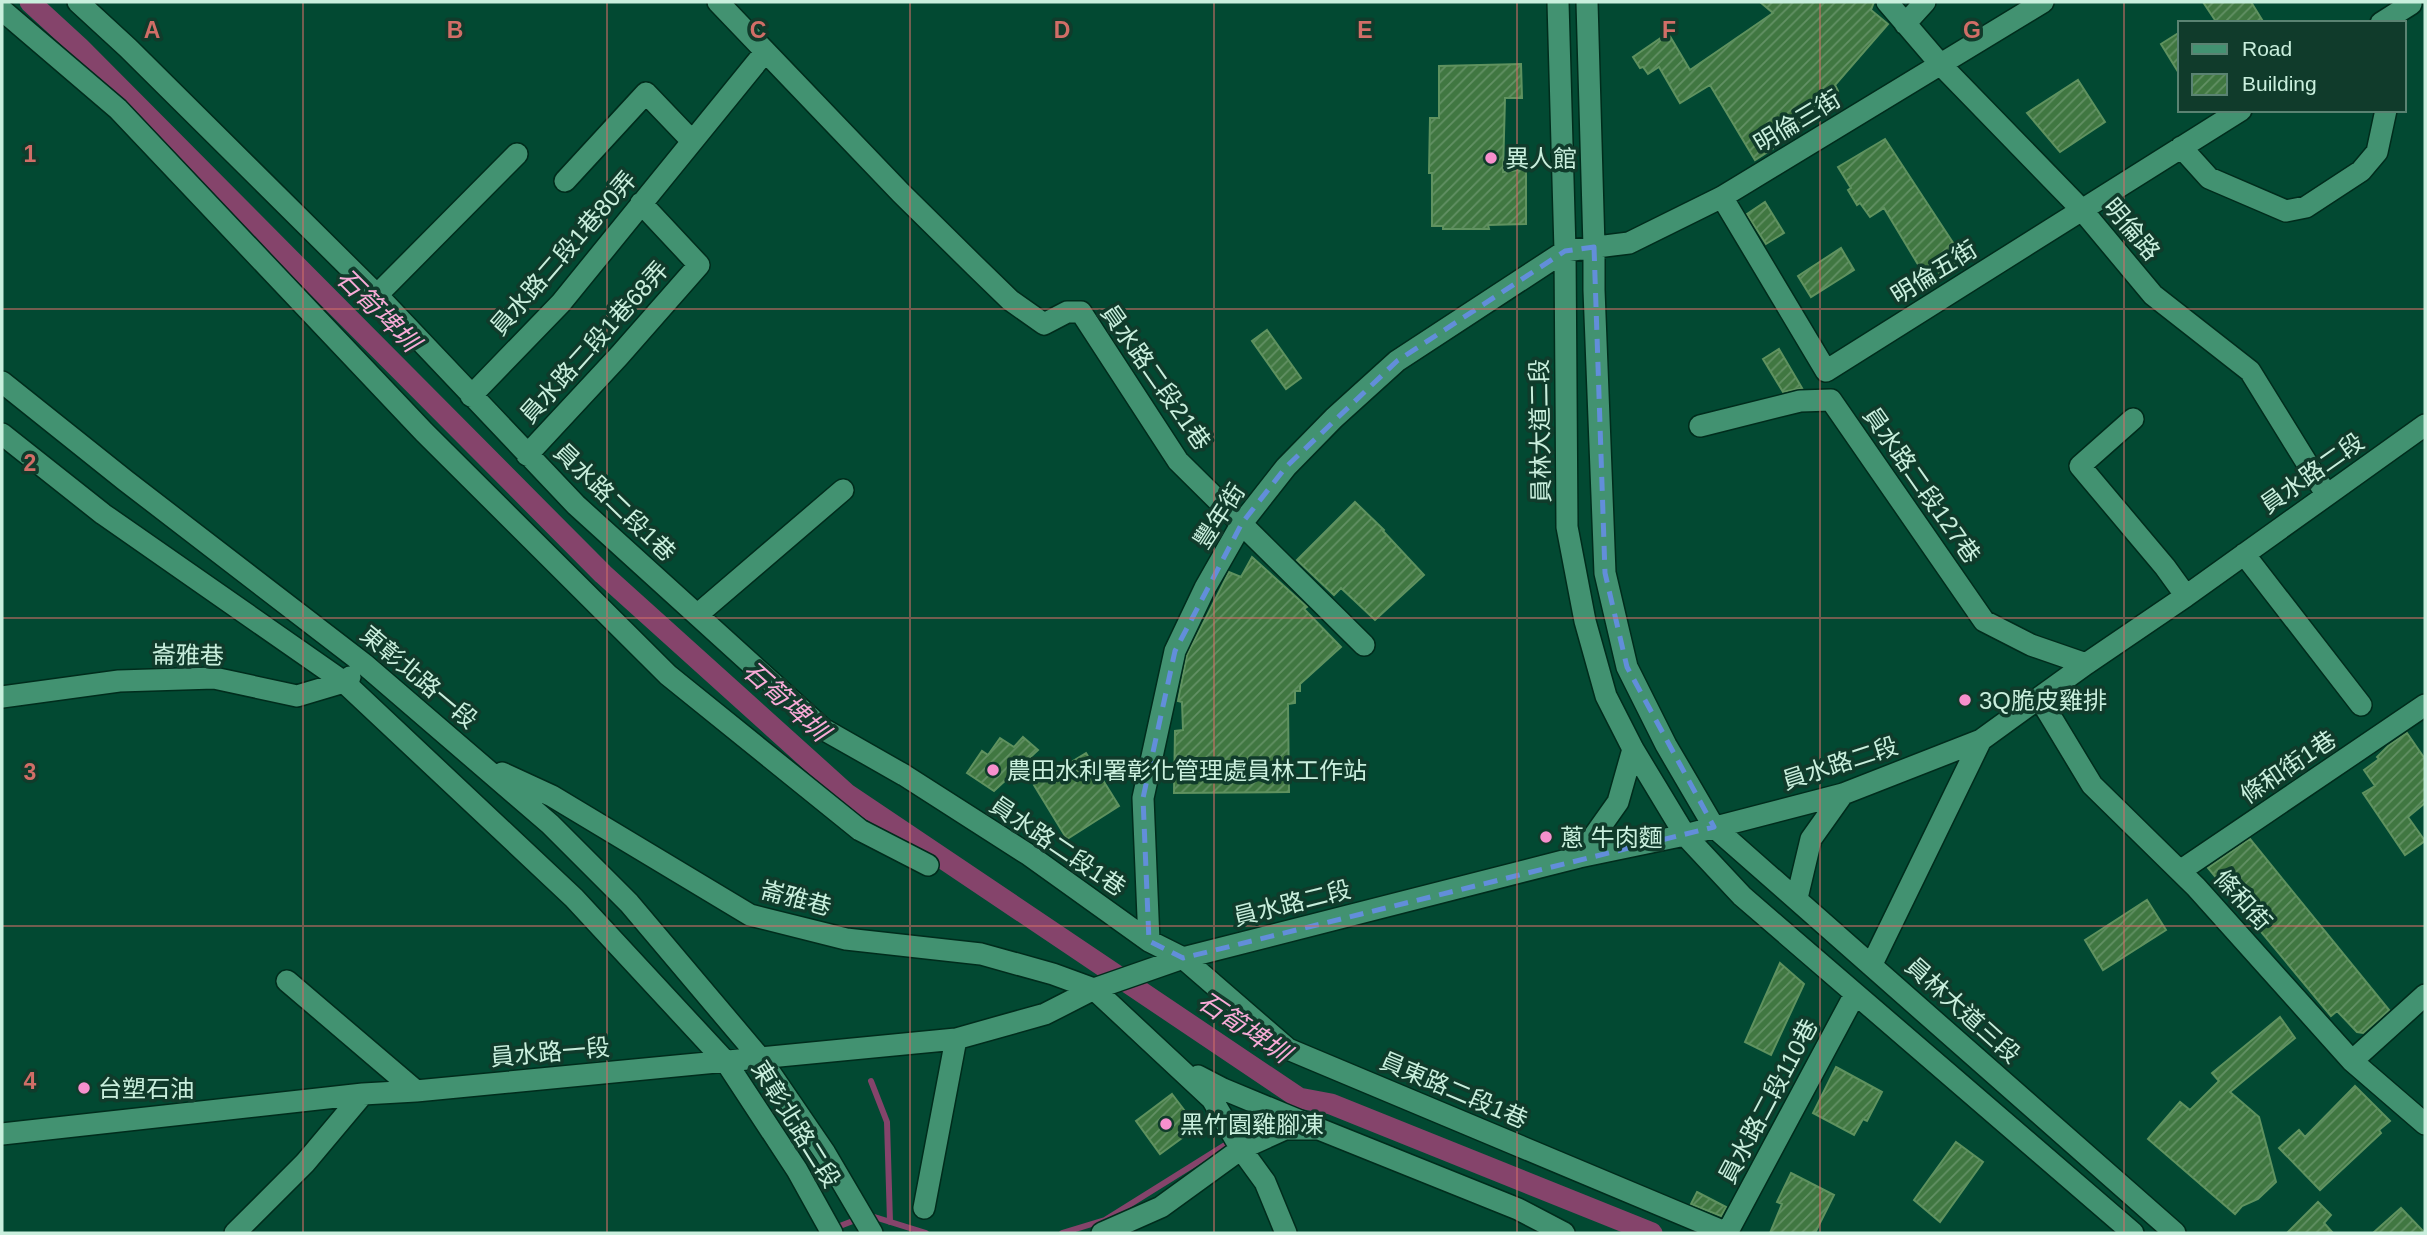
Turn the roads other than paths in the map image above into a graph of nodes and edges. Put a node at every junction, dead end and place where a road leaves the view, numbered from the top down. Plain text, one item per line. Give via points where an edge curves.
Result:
1 (78, 2) edge
2 (718, 2) edge
3 (1558, 2) edge
4 (1587, 2) edge
5 (1887, 2) edge
6 (1925, 2) edge
7 (2043, 2) edge
8 (2410, 3) edge
9 (2, 10) edge
10 (2384, 21) edge
11 (1905, 24) junction
12 (765, 52) junction
13 (1941, 65) junction
14 (2238, 112) edge
15 (2386, 112) edge
16 (692, 141) junction
17 (2181, 147) junction
18 (517, 154) dead end
19 (565, 181) dead end
20 (1722, 197) junction
21 (641, 203) junction
22 (2082, 210) junction
23 (1594, 247) junction
24 (1565, 251) junction
25 (377, 295) junction
26 (1826, 371) junction
27 (2, 382) edge
28 (471, 396) junction
29 (1821, 400) junction
30 (2133, 419) dead end
31 (1700, 426) dead end
32 (2424, 427) edge
33 (2, 434) edge
34 (527, 455) junction
35 (842, 490) dead end
36 (2326, 495) junction
37 (1242, 523) junction
38 (2244, 554) junction
39 (2186, 596) junction
40 (696, 615) junction
41 (1364, 645) dead end
42 (364, 664) junction
43 (2086, 664) junction
44 (344, 682) junction
45 (2, 697) edge
46 (2040, 699) junction
47 (2361, 705) dead end
48 (2425, 705) edge
49 (1981, 740) junction
50 (1633, 749) junction
51 (475, 759) junction
52 (1843, 794) junction
53 (1714, 827) junction
54 (1685, 835) junction
55 (1579, 857) junction
56 (928, 865) dead end
57 (2180, 871) junction
58 (1797, 898) junction
59 (1149, 941) junction
60 (1183, 958) junction
61 (1872, 964) junction
62 (287, 981) dead end
63 (1094, 989) junction
64 (1855, 994) junction
65 (2425, 995) edge
66 (956, 1039) junction
67 (760, 1058) junction
68 (2352, 1061) junction
69 (726, 1062) junction
70 (416, 1091) junction
71 (363, 1094) junction
72 (1217, 1094) junction
73 (2425, 1124) edge
74 (1318, 1129) junction
75 (2, 1134) edge
76 (1241, 1149) junction
77 (924, 1208) dead end
78 (234, 1233) edge
79 (832, 1233) edge
80 (872, 1233) edge
81 (1102, 1233) edge
82 (1286, 1233) edge
83 (1564, 1233) edge
84 (1727, 1233) edge
85 (2133, 1233) edge
86 (2175, 1233) edge

1 - 25 street, 員水路二段1巷
2 - 12 street, 員水路二段21巷
3 - 24 street, 員林大道二段
4 - 23 street
5 - 11 street, 明倫路
6 - 11 street
7 - 13 street, 明倫三街
8 - 10 street
9 - 56 street via 118,109 424,432 668,675 860,830
11 - 13 street, 明倫路
12 - 16 street, 員水路二段1巷80弄
12 - 37 street, 員水路二段21巷 via 1010,300 1044,324 1067,312 1081,312 1178,461
13 - 20 street, 明倫三街
13 - 22 street, 明倫路
14 - 17 street, 明倫五街
15 - 17 street via 2377,152 2361,172 2306,207 2286,211 2209,178
16 - 19 street via 646,93
16 - 21 street, 員水路二段1巷80弄
17 - 22 street, 明倫五街
18 - 25 street
20 - 23 street, 明倫三街 via 1629,243
20 - 26 street
21 - 28 street, 員水路二段1巷80弄 via 561,303
21 - 34 street, 員水路二段1巷68弄 via 699,265
22 - 26 street, 明倫五街
22 - 36 street, 明倫路 via 2153,295 2250,371
23 - 24 street, 明倫三街
23 - 53 street via 1605,573 1627,667
24 - 37 street, 豐年街 via 1397,361 1286,467
24 - 50 street, 員林大道二段 via 1567,527 1606,696
25 - 28 street, 員水路二段1巷
26 - 29 street
27 - 42 street, 東彰北路一段
28 - 34 street, 員水路二段1巷
29 - 31 street
29 - 43 street, 員水路二段127巷 via 1831,400 1984,621 2031,645
30 - 39 street via 2080,466
32 - 36 street, 員水路二段
33 - 44 street via 103,514
34 - 40 street, 員水路二段1巷
35 - 40 street
36 - 38 street, 員水路二段
37 - 41 street, 員水路二段21巷
37 - 59 street, 豐年街 via 1175,651 1143,798
38 - 39 street, 員水路二段
38 - 47 street
39 - 43 street, 員水路二段
40 - 59 street, 員水路二段1巷 via 823,729 1029,855
42 - 44 street, 崙雅巷
42 - 51 street, 東彰北路一段
43 - 46 street, 員水路二段
44 - 45 street, 崙雅巷 via 297,696 214,678 119,681
44 - 69 street via 573,898
46 - 49 street, 員水路二段
46 - 57 street, 條和街 via 2092,785
48 - 57 street, 條和街1巷
49 - 52 street, 員水路二段
49 - 61 street
50 - 54 street, 員林大道二段
50 - 55 street via 1618,802
51 - 63 street, 崙雅巷 via 552,796 750,915 846,939 981,954
51 - 67 street, 東彰北路一段 via 550,824 629,903
52 - 53 street, 員水路二段
52 - 58 street via 1811,839
53 - 54 street, 員水路二段
53 - 58 street, 員林大道三段
54 - 55 street, 員水路二段
54 - 64 street via 1742,896
55 - 60 street, 員水路二段
57 - 68 street, 條和街
58 - 61 street, 員林大道三段
59 - 60 street, 員水路二段1巷
60 - 63 street, 員水路二段
60 - 84 street, 員東路二段1巷 via 1288,1049
61 - 86 street, 員林大道三段
62 - 70 street
63 - 66 street, 員水路一段 via 1045,1014
63 - 72 street
64 - 84 street, 員水路二段110巷
64 - 85 street
65 - 68 street
66 - 67 street, 員水路一段
66 - 77 street
67 - 69 street, 員水路一段
67 - 80 street, 東彰北路二段 via 825,1153
68 - 73 street, 條和街
69 - 70 street, 員水路一段
69 - 79 street, 東彰北路二段
70 - 71 street, 員水路一段
71 - 75 street, 員水路一段
71 - 78 street via 305,1163
72 - 74 street
72 - 76 street
74 - 76 street via 1285,1129
74 - 83 street via 1518,1209
76 - 81 street via 1161,1207
76 - 82 street via 1265,1182

